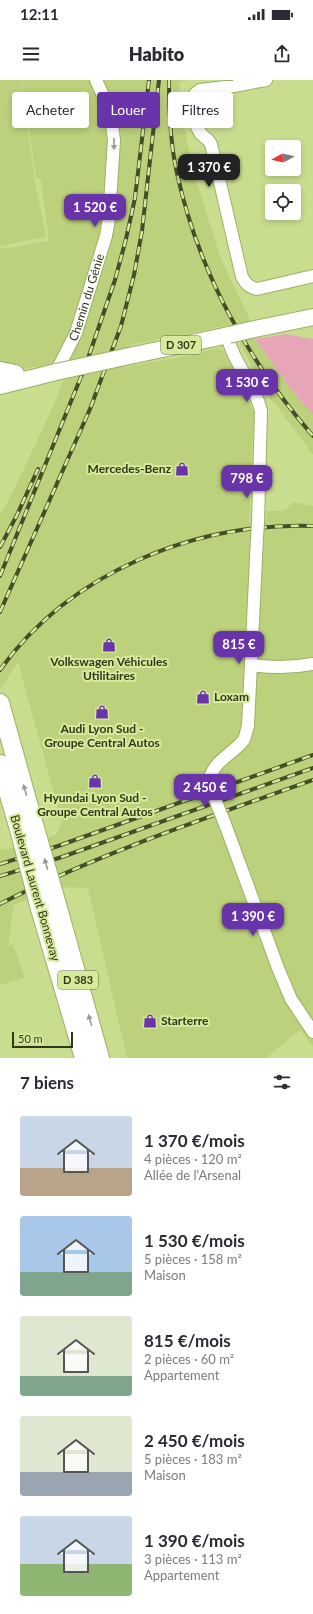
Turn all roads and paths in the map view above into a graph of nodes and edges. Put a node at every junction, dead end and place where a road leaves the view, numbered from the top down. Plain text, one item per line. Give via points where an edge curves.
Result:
1 (96, 80) edge
2 (266, 80) edge
3 (313, 276) edge
4 (313, 317) edge
5 (228, 335) junction
6 (56, 372) junction
7 (5, 373) edge
8 (0, 386) edge
9 (313, 664) edge
10 (251, 665) junction
11 (0, 703) edge
12 (0, 764) edge
13 (0, 771) edge
14 (7, 788) junction
15 (28, 830) junction
16 (48, 905) junction
17 (312, 1028) edge
18 (84, 1058) edge
19 (100, 1058) edge

1 -> 6 street, Chemin du Génie via 110,111 114,140 109,218 106,236 76,333
2 - 3 street via 200,90 193,100 197,127 200,134 211,144 242,277 246,283 257,289
4 - 5 main road, D 307, bridge
5 - 6 main road, D 307, bridge
5 - 10 street, bridge via 232,351 259,400 262,411
6 - 7 main road, D 307
6 - 8 main road, D 307
9 - 10 street via 291,668
10 - 17 street, bridge via 248,726 244,740 218,762 208,782 278,968 292,999
15 -> 11 highway, Boulevard Laurent Bonnevay / D 383
12 - 14 highway, Boulevard Laurent Bonnevay / D 383
13 - 14 highway
14 - 15 highway, Boulevard Laurent Bonnevay / D 383
15 - 16 highway, Boulevard Laurent Bonnevay / D 383, bridge
16 - 18 highway, Boulevard Laurent Bonnevay / D 383
19 -> 16 highway, Boulevard Laurent Bonnevay / D 383

